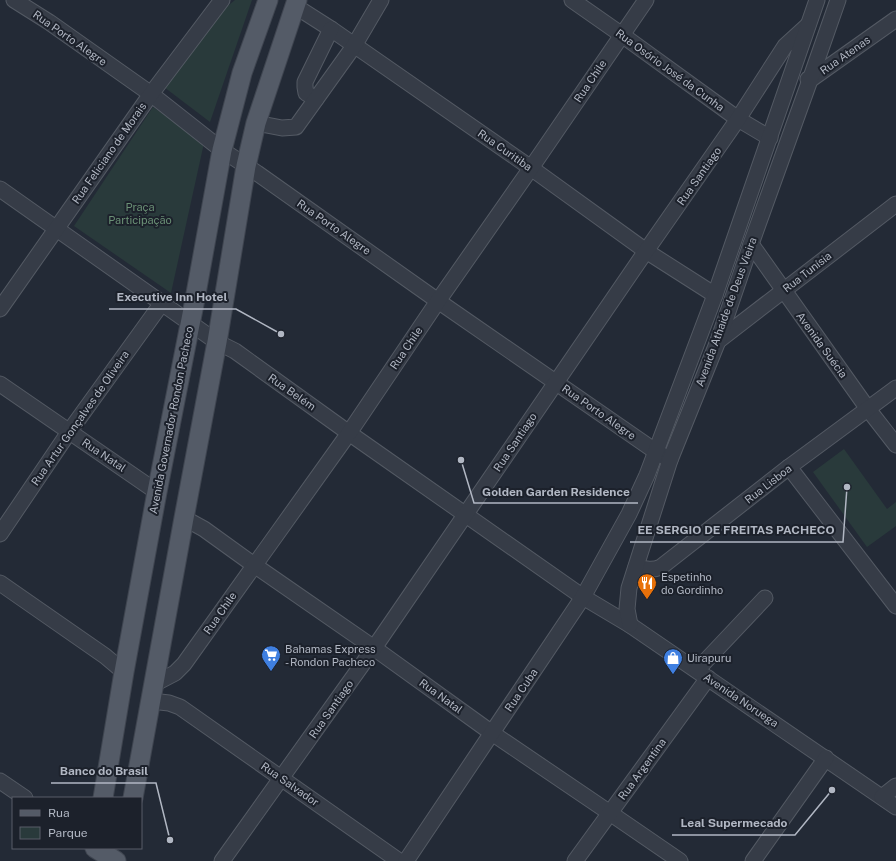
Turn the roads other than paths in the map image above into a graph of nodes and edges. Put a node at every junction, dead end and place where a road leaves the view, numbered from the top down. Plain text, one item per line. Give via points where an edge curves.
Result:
1 (14, 0) edge
2 (222, 0) edge
3 (268, 0) edge
4 (381, 0) edge
5 (572, 0) edge
6 (646, 0) edge
7 (818, 0) edge
8 (838, 0) edge
9 (296, 3) edge
10 (896, 19) edge
11 (808, 25) junction
12 (330, 29) junction
13 (622, 35) junction
14 (354, 46) junction
15 (791, 75) junction
16 (810, 80) junction
17 (151, 94) junction
18 (316, 99) junction
19 (738, 120) junction
20 (256, 123) junction
21 (770, 138) junction
22 (222, 150) junction
23 (246, 166) junction
24 (531, 168) junction
25 (0, 189) edge
26 (896, 204) edge
27 (56, 229) junction
28 (751, 244) junction
29 (646, 251) junction
30 (783, 291) junction
31 (714, 295) junction
32 (438, 301) junction
33 (162, 303) junction
34 (0, 309) edge
35 (190, 323) junction
36 (718, 341) junction
37 (217, 342) junction
38 (556, 383) junction
39 (0, 384) edge
40 (896, 388) edge
41 (868, 409) junction
42 (69, 432) junction
43 (349, 433) junction
44 (896, 444) edge
45 (656, 451) junction
46 (670, 460) junction
47 (789, 468) junction
48 (152, 489) junction
49 (629, 514) joint
50 (466, 515) junction
51 (184, 518) junction
52 (0, 534) edge
53 (254, 565) junction
54 (636, 567) junction
55 (0, 583) edge
56 (629, 588) junction
57 (583, 597) junction
58 (764, 598) dead end
59 (896, 606) edge
60 (603, 609) junction
61 (630, 625) junction
62 (374, 648) junction
63 (124, 672) junction
64 (702, 674) junction
65 (152, 692) junction
66 (492, 733) junction
67 (826, 758) junction
68 (282, 778) junction
69 (0, 781) edge
70 (896, 786) edge
71 (24, 797) edge
72 (102, 797) edge
73 (133, 797) edge
74 (882, 797) junction
75 (896, 807) edge
76 (610, 813) junction
77 (94, 849) edge
78 (96, 849) edge
79 (124, 849) edge
80 (90, 861) edge
81 (116, 861) edge
82 (121, 861) edge
83 (222, 861) edge
84 (399, 861) edge
85 (406, 861) edge
86 (575, 861) edge
87 (680, 861) edge
88 (754, 861) edge

1 - 17 street, Rua Porto Alegre
2 - 17 street, Rua Feliciano de Morais
3 - 22 main road, Avenida Governador Rondon Pacheco via 242,73
4 - 14 street
5 - 13 street, Rua Osório José da Cunha
6 - 13 street, Rua Chile
7 - 11 street, Avenida Athaide de Deus Vieira
8 - 16 street, Avenida Athaide de Deus Vieira
9 - 12 street, Rua Curitiba
9 - 20 main road
10 - 16 street, Rua Atenas
11 - 15 street, Avenida Athaide de Deus Vieira
11 - 19 street, Rua Santiago via 784,46
12 - 14 street, Rua Curitiba
12 - 18 street via 305,82 306,93
13 - 19 street, Rua Osório José da Cunha
13 - 24 street, Rua Chile
14 - 18 street
14 - 24 street, Rua Curitiba
15 - 16 street, Rua Atenas
15 - 21 street, Avenida Athaide de Deus Vieira
16 - 28 street, Avenida Athaide de Deus Vieira
17 - 22 street, Rua Porto Alegre
17 - 27 street, Rua Feliciano de Morais
18 - 20 street via 296,127 282,128
19 - 21 street, Rua Osório José da Cunha
19 - 29 street, Rua Santiago
20 - 23 main road
21 - 31 street, Avenida Athaide de Deus Vieira
22 - 23 street, Rua Porto Alegre
22 - 35 main road, Avenida Governador Rondon Pacheco
23 - 32 street, Rua Porto Alegre
23 - 37 main road
24 - 29 street, Rua Curitiba
24 - 32 street, Rua Chile
25 - 27 street, Rua Belém
26 - 30 street, Rua Tunísia
27 - 33 street, Rua Belém
27 - 34 street, Rua Feliciano de Morais
28 - 30 street, Avenida Suécia
28 - 36 street, Avenida Athaide de Deus Vieira
29 - 31 street, Rua Curitiba
29 - 38 street, Rua Santiago
30 - 36 street, Rua Tunísia
30 - 41 street, Avenida Suécia
31 - 45 street, Avenida Athaide de Deus Vieira
32 - 38 street, Rua Porto Alegre
32 - 43 street, Rua Chile
33 - 35 street, Rua Belém
33 - 42 street, Rua Artur Gonçalves de Oliveira
35 - 37 street, Rua Belém
35 - 48 main road, Avenida Governador Rondon Pacheco
36 - 46 street, Avenida Athaide de Deus Vieira
37 - 43 street, Rua Belém via 235,351
37 - 51 main road
38 - 45 street, Rua Porto Alegre
38 - 50 street, Rua Santiago
39 - 42 street, Rua Natal
40 - 41 street, Rua Lisboa
41 - 44 street, Avenida Suécia
41 - 47 street, Rua Lisboa
42 - 48 street, Rua Natal
42 - 52 street, Rua Artur Gonçalves de Oliveira
43 - 50 street, Rua Belém
43 - 53 street, Rua Chile
45 - 46 street, Rua Porto Alegre
45 - 49 street, Avenida Athaide de Deus Vieira
46 - 54 street, Avenida Athaide de Deus Vieira
47 - 54 street, Rua Lisboa via 661,568 648,570
47 - 59 street
48 - 63 main road, Avenida Governador Rondon Pacheco
49 - 57 street, Rua Cuba
50 - 57 street, Rua Belém
50 - 62 street, Rua Santiago
51 - 53 street, Rua Natal via 204,529
51 - 65 main road
53 - 62 street, Rua Natal
53 - 65 street, Rua Chile via 184,664
54 - 56 street, Avenida Athaide de Deus Vieira
55 - 63 street
56 - 60 street via 618,602
56 - 61 street, Avenida Athaide de Deus Vieira
57 - 60 street, Avenida Noruega
57 - 66 street, Rua Cuba
58 - 64 street, Rua Argentina
60 - 61 street, Avenida Noruega
61 - 64 street, Avenida Noruega
62 - 66 street, Rua Natal
62 - 68 street, Rua Santiago
63 - 72 main road, Avenida Governador Rondon Pacheco
64 - 67 street, Avenida Noruega
64 - 76 street, Rua Argentina
65 - 68 street, Rua Salvador via 169,703 180,706
65 - 73 main road
66 - 76 street, Rua Natal
66 - 85 street, Rua Cuba
67 - 74 street, Avenida Noruega
67 - 88 street
68 - 83 street, Rua Santiago
68 - 84 street, Rua Salvador
69 - 71 street
70 - 74 street
74 - 75 street, Avenida Noruega
76 - 86 street, Rua Argentina
76 - 87 street, Rua Natal
77 - 80 main road
78 - 81 main road
79 - 82 main road

